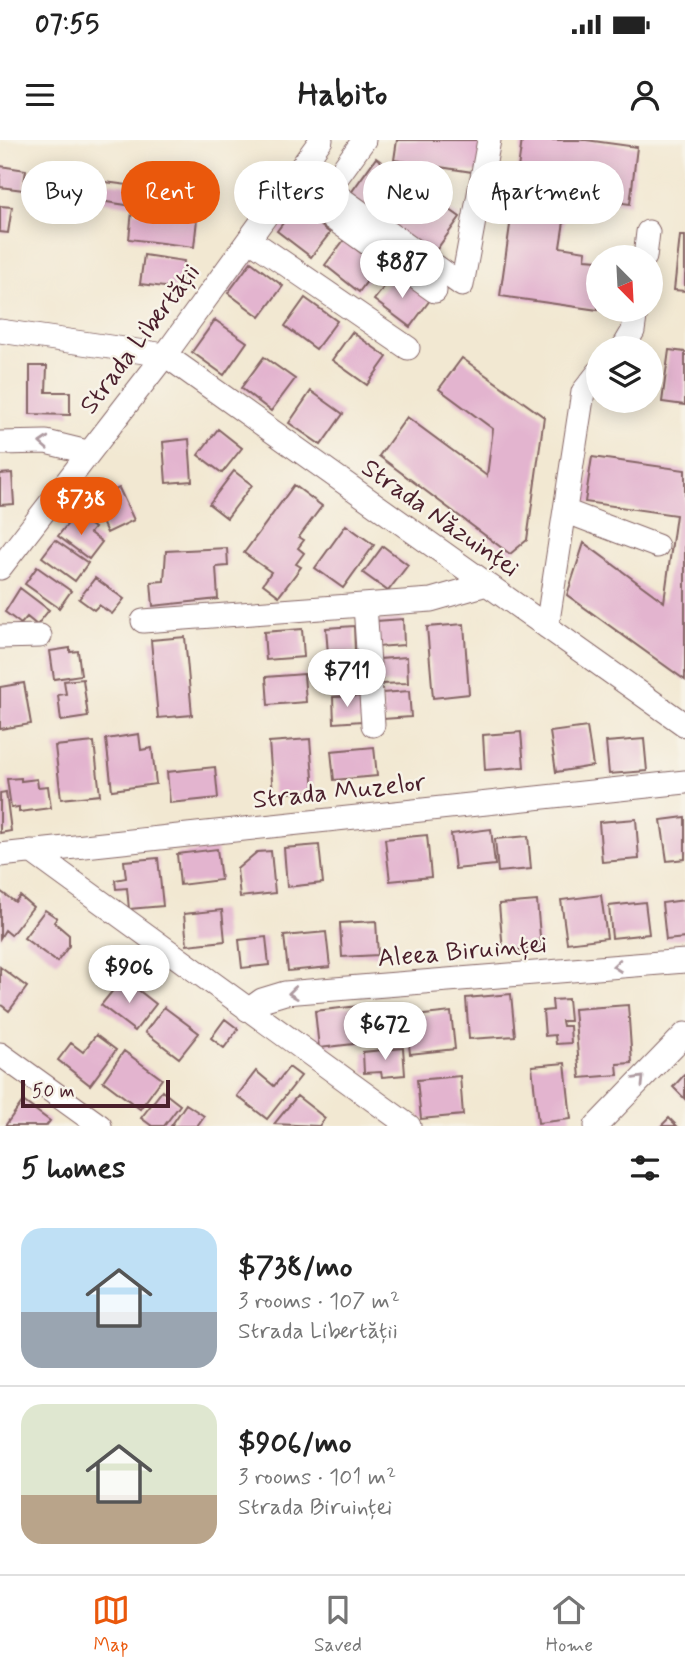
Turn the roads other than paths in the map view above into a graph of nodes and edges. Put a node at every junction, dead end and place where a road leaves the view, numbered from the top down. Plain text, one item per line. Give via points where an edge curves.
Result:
1 (321, 140) edge
2 (364, 140) edge
3 (489, 140) edge
4 (306, 161) edge
5 (349, 161) edge
6 (349, 205) edge
7 (349, 223) edge
8 (260, 224) edge
9 (648, 232) dead end
10 (249, 239) junction
11 (646, 245) edge
12 (435, 291) dead end
13 (0, 331) edge
14 (408, 348) dead end
15 (165, 355) junction
16 (586, 388) edge
17 (0, 443) edge
18 (87, 452) junction
19 (565, 511) junction
20 (657, 546) dead end
21 (0, 568) edge
22 (487, 584) junction
23 (365, 605) junction
24 (144, 621) dead end
25 (547, 627) junction
26 (40, 636) dead end
27 (0, 637) edge
28 (373, 725) dead end
29 (685, 725) edge
30 (685, 782) edge
31 (31, 851) junction
32 (0, 855) edge
33 (685, 961) edge
34 (248, 1010) junction
35 (685, 1034) edge
36 (0, 1054) edge
37 (68, 1117) edge
38 (100, 1126) edge
39 (409, 1126) edge
40 (596, 1126) edge

1 - 4 street, Strada Libertății
2 - 5 street
3 - 6 street via 462,285
7 - 12 street
8 - 10 street, Strada Libertății
9 - 11 street
10 - 14 street
10 - 15 street, Strada Libertății
13 - 15 street
15 - 18 street, Strada Libertății
15 - 22 street, Strada Năzuinței
16 - 19 street
18 -> 17 street via 46,442
18 - 21 street, Strada Libertății
19 - 20 street
19 - 25 street
22 - 23 street via 431,600
22 - 25 street, Strada Năzuinței
23 - 24 street
23 - 28 street
25 - 29 street, Strada Năzuinței
26 - 27 street
30 - 31 street, Strada Muzelor
31 - 32 street, Strada Muzelor
31 - 34 street
33 -> 34 street, Aleea Biruinței via 285,993
34 - 39 street
40 -> 35 street
36 - 37 street
37 - 38 street

